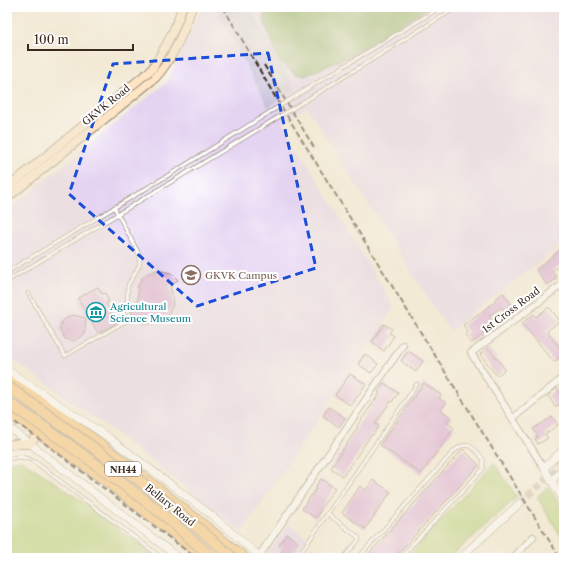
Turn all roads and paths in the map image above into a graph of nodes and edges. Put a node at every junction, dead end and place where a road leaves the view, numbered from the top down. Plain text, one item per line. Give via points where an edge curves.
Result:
1 (182, 7) edge
2 (192, 7) edge
3 (441, 7) edge
4 (457, 7) edge
5 (7, 188) edge
6 (7, 198) edge
7 (114, 207) junction
8 (117, 214) junction
9 (7, 272) edge
10 (7, 281) edge
11 (564, 283) edge
12 (28, 293) dead end
13 (403, 345) dead end
14 (7, 370) edge
15 (564, 377) edge
16 (7, 380) edge
17 (21, 384) junction
18 (417, 384) dead end
19 (7, 386) edge
20 (34, 393) junction
21 (7, 402) edge
22 (7, 409) edge
23 (17, 417) junction
24 (513, 418) junction
25 (8, 428) edge
26 (39, 432) junction
27 (30, 444) junction
28 (7, 445) edge
29 (564, 449) edge
30 (7, 460) edge
31 (563, 466) edge
32 (544, 468) junction
33 (551, 481) junction
34 (564, 501) edge
35 (520, 503) tunnel mouth
36 (328, 514) junction
37 (533, 537) dead end
38 (261, 557) edge
39 (162, 558) edge
40 (179, 558) edge
41 (206, 558) edge
42 (213, 558) edge
43 (233, 558) edge
44 (244, 558) edge
45 (297, 558) edge
46 (343, 558) edge
47 (358, 558) edge
48 (400, 558) edge
49 (460, 558) edge
50 (513, 558) edge

1 - 5 main road, GKVK Road via 178,20 152,69
2 - 6 main road, GKVK Road via 171,56 155,78
3 - 7 lane, bridge
4 - 8 lane, bridge
7 - 8 lane
7 - 9 lane
8 - 10 lane
8 - 12 lane via 140,256 139,266 128,285 127,307 132,318 66,356
11 - 24 street, 1st Cross Road via 471,353
13 - 38 street
14 - 17 street
15 - 24 street
16 - 17 highway
17 - 20 highway
17 - 21 main road
18 - 36 lane
19 - 43 highway, Bellary Road / NH44, bridge via 162,498
20 - 23 main road
20 - 38 street via 108,437 211,514
20 - 44 highway via 162,491
21 - 42 highway, Bellary Road / NH44, bridge via 161,513
22 - 23 highway
23 - 25 main road
23 - 26 highway
24 - 32 street
25 - 27 street
26 - 27 main road
26 - 41 highway
27 - 28 main road
27 - 40 street
29 - 32 street
30 - 39 lane via 17,456 35,462
31 - 33 street
32 - 33 street
33 - 34 street
35 - 49 street
36 - 45 lane
36 - 46 lane via 358,537 357,543
37 - 50 street
47 - 48 lane via 454,451 465,444 470,446 483,459 483,469

